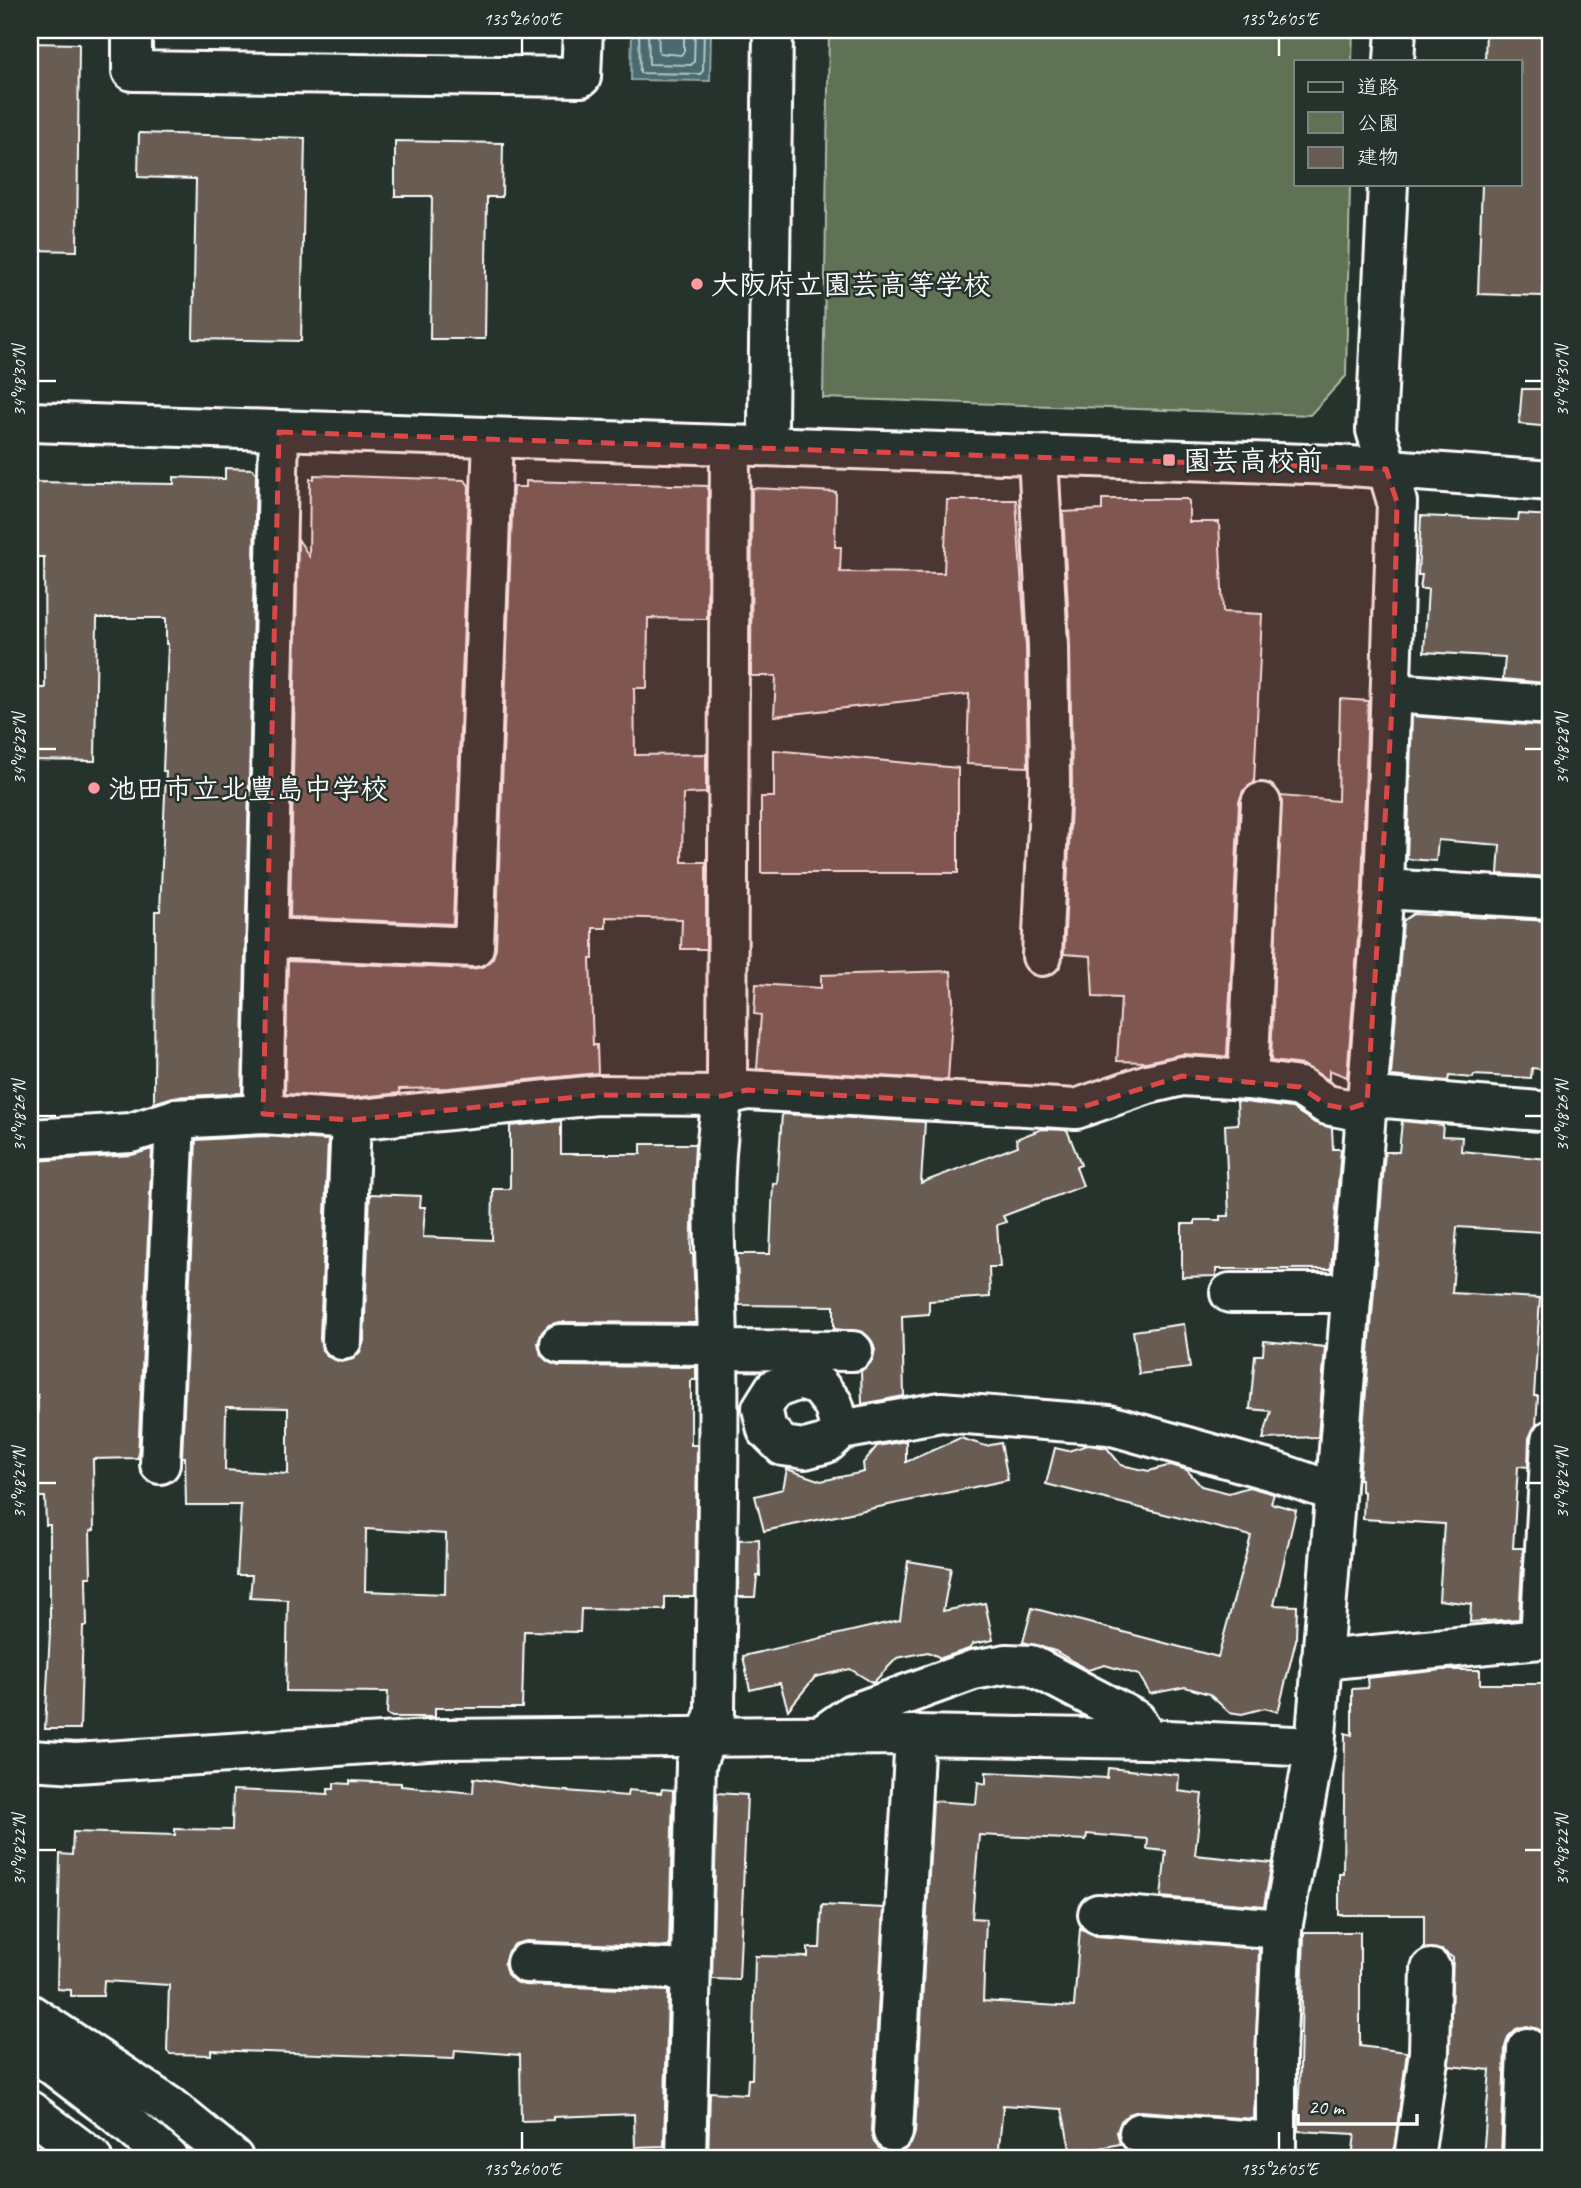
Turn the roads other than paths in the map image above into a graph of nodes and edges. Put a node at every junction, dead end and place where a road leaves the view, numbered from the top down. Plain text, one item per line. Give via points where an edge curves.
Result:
1 (132, 30) edge
2 (583, 30) edge
3 (773, 30) edge
4 (1396, 30) edge
5 (1394, 60) edge
6 (1388, 186) edge
7 (30, 422) edge
8 (768, 425) dead end
9 (279, 432) junction
10 (493, 438) junction
11 (730, 447) junction
12 (1038, 456) junction
13 (1386, 469) junction
14 (1551, 481) edge
15 (1393, 693) junction
16 (1551, 705) edge
17 (1261, 803) dead end
18 (1384, 889) junction
19 (1551, 900) edge
20 (267, 938) junction
21 (1042, 956) dead end
22 (1248, 1080) junction
23 (723, 1096) junction
24 (1367, 1103) junction
25 (1551, 1112) edge
26 (263, 1114) junction
27 (174, 1119) junction
28 (351, 1120) junction
29 (30, 1139) edge
30 (1230, 1293) dead end
31 (1352, 1293) junction
32 (342, 1340) dead end
33 (560, 1344) dead end
34 (718, 1347) junction
35 (853, 1351) dead end
36 (841, 1430) dead end
37 (1551, 1440) edge
38 (160, 1464) dead end
39 (1335, 1492) junction
40 (1546, 1638) edge
41 (1321, 1660) junction
42 (823, 1734) junction
43 (915, 1735) junction
44 (704, 1736) junction
45 (1147, 1739) junction
46 (1315, 1747) junction
47 (30, 1760) edge
48 (1098, 1914) dead end
49 (1282, 1929) junction
50 (526, 1963) dead end
51 (1431, 1969) dead end
52 (690, 1970) junction
53 (30, 2014) edge
54 (30, 2048) edge
55 (1527, 2048) dead end
56 (30, 2111) edge
57 (893, 2132) dead end
58 (1139, 2133) dead end
59 (1276, 2150) edge
60 (92, 2158) edge
61 (168, 2158) edge
62 (233, 2158) edge
63 (686, 2158) edge
64 (1414, 2158) edge
65 (1522, 2158) edge

1 - 2 main road via 132,71 581,77
3 - 8 main road
4 - 5 main road
6 - 13 main road via 1376,430
7 - 9 main road
9 - 10 main road
9 - 20 main road
10 - 11 main road
10 - 20 main road via 474,947
11 - 12 main road
11 - 23 main road via 727,1078
12 - 13 main road
12 - 21 main road via 1050,783
13 - 14 main road
13 - 15 main road via 1397,502
15 - 16 main road
15 - 18 main road
17 - 22 main road
18 - 19 main road
18 - 24 main road
20 - 26 main road
22 - 23 main road via 1182,1076 1076,1109 747,1090
22 - 24 main road via 1300,1087 1327,1105 1348,1109
23 - 28 main road via 597,1095
23 - 34 main road via 712,1232
24 - 25 main road via 1386,1098
24 - 31 main road
26 - 27 main road
26 - 28 main road
27 - 29 main road via 131,1133
27 - 38 main road
28 - 32 main road
30 - 31 main road
31 - 39 main road
33 - 34 main road
34 - 35 main road
34 - 44 main road via 715,1713
36 - 39 main road via 941,1412 1109,1425
37 - 40 main road
39 - 41 main road
40 - 41 main road
41 - 46 main road
42 - 43 main road
42 - 44 main road
42 - 45 main road via 852,1714 973,1670 1007,1664 1031,1665 1136,1720
43 - 45 main road
43 - 57 main road
44 - 47 main road via 443,1739 76,1763
44 - 52 main road via 696,1764
45 - 46 main road
46 - 49 main road
48 - 49 main road
49 - 59 main road
50 - 52 main road
51 - 64 main road via 1429,2053
52 - 63 main road
53 - 62 main road via 169,2106
54 - 61 main road
55 - 65 main road
56 - 60 main road
58 - 59 main road

